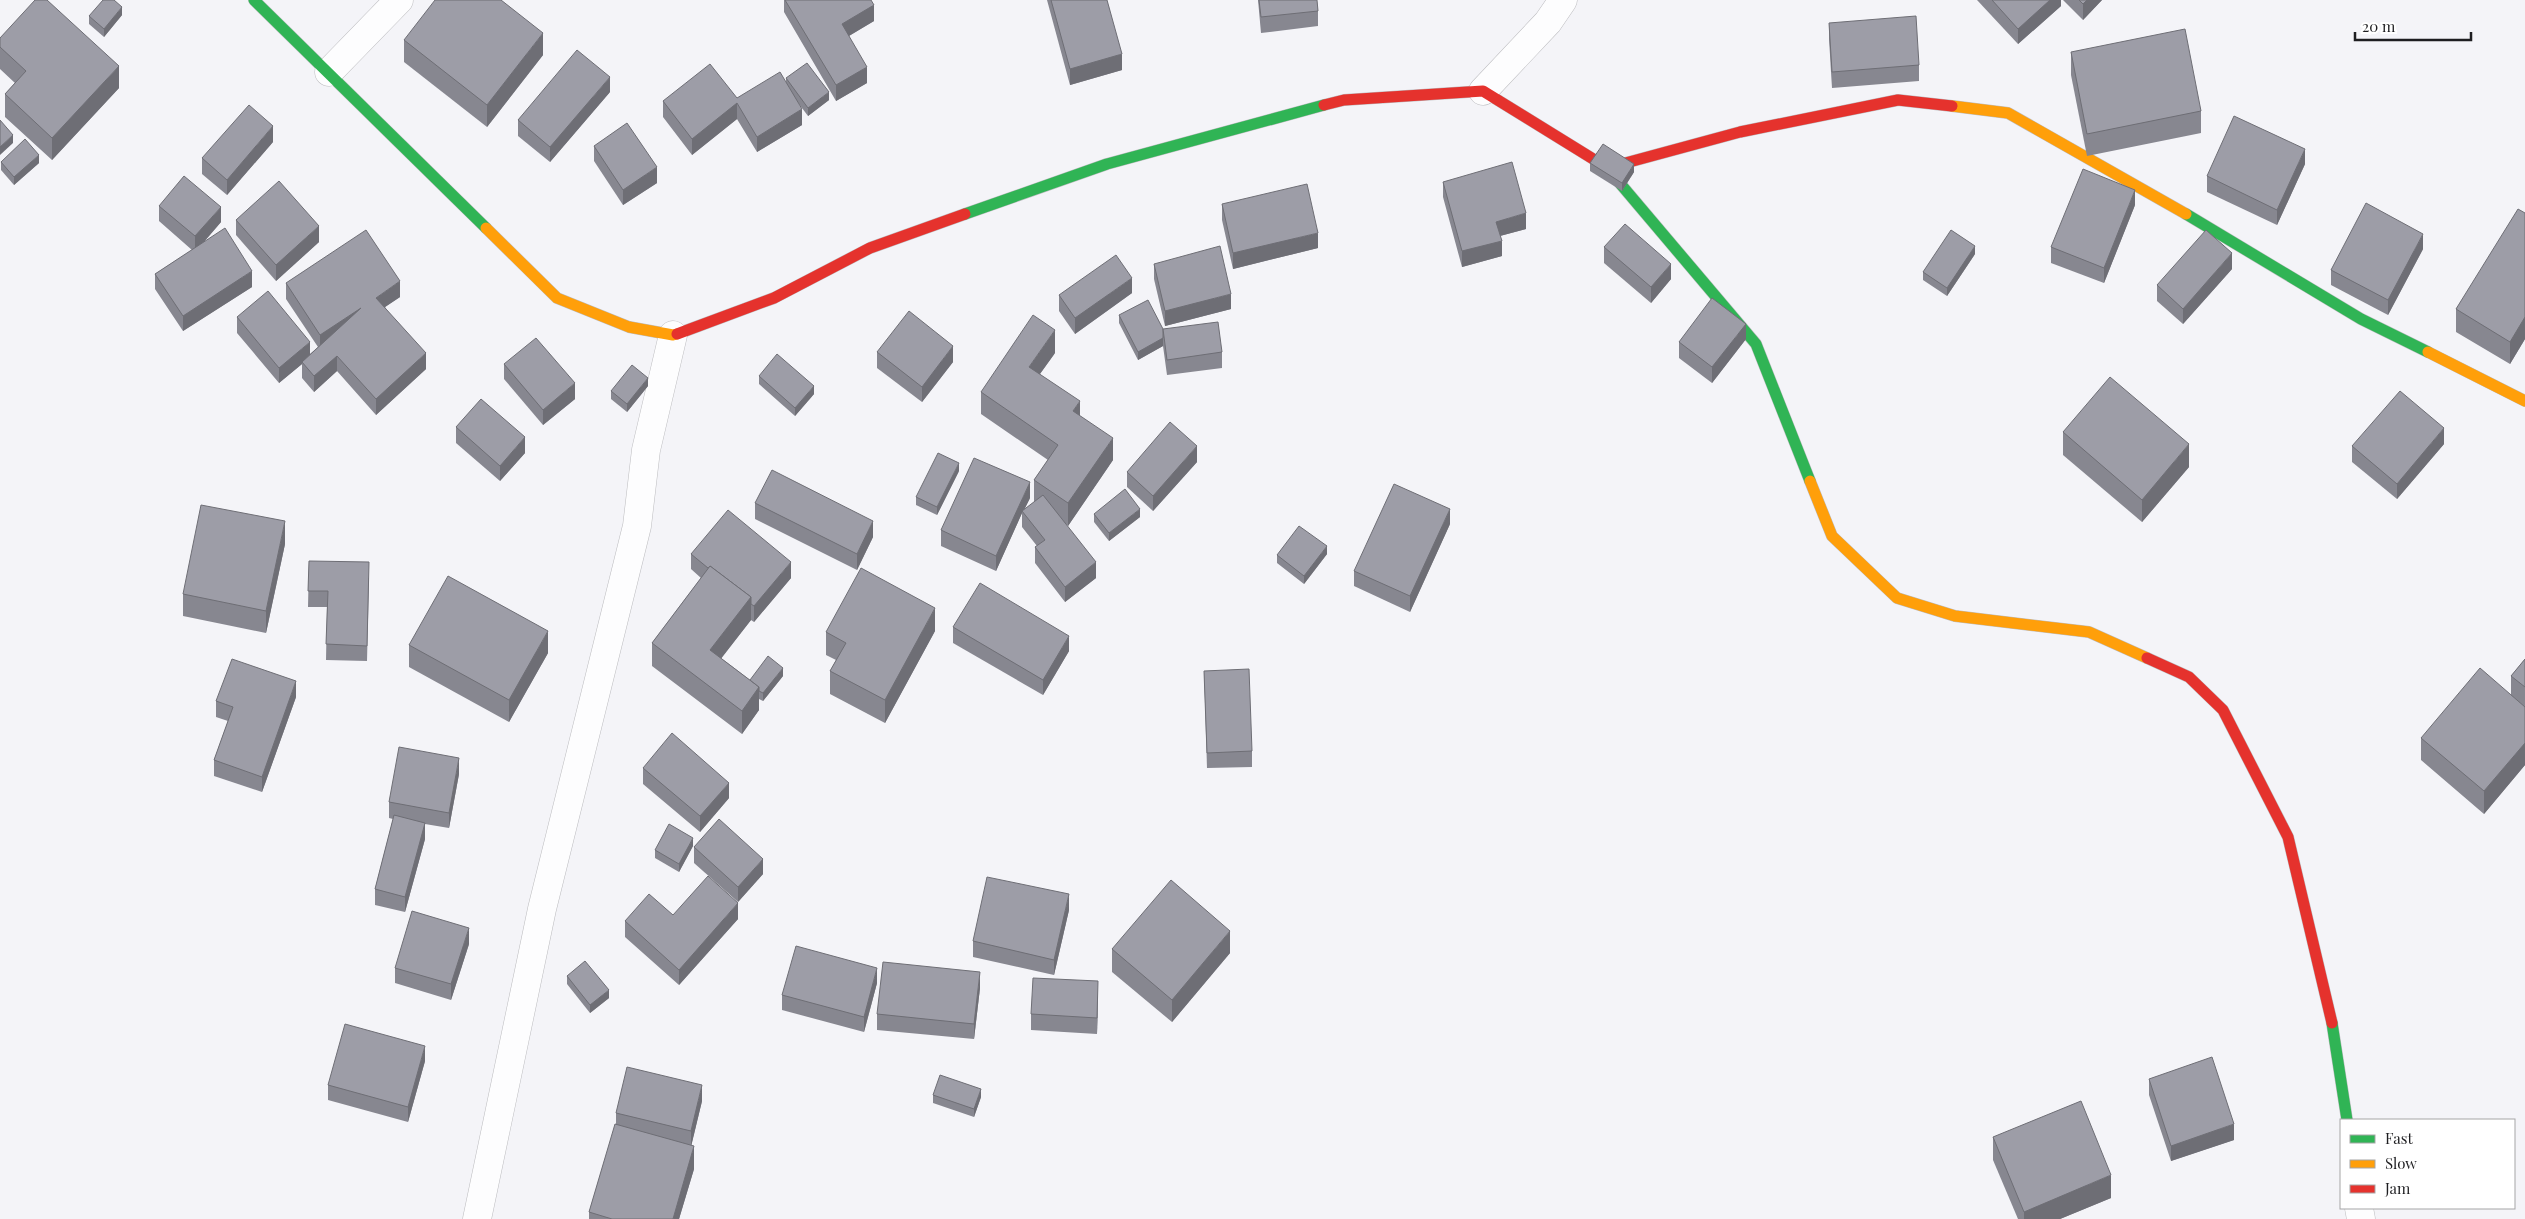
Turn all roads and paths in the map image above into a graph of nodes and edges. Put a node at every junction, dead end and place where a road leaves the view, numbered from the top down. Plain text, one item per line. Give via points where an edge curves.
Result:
1 (254, 0) edge
2 (399, 0) edge
3 (1563, 0) edge
4 (329, 72) junction
5 (1484, 91) junction
6 (1607, 168) junction
7 (673, 335) junction
8 (2525, 401) edge
9 (2347, 1119) edge
10 (476, 1219) edge

1 - 4 street
2 - 4 street
3 - 5 street via 1548,22
4 - 7 street via 557,298 629,326
5 - 6 street
5 - 7 street via 1344,100 1107,164 870,248 774,298
6 - 8 street via 1740,132 1898,100 2008,113 2361,319
6 - 9 street via 1756,344 1832,536 1897,598 1955,616 2089,632 2189,677 2223,710 2288,837 2336,1041
7 - 10 street via 646,450 637,526 542,909

